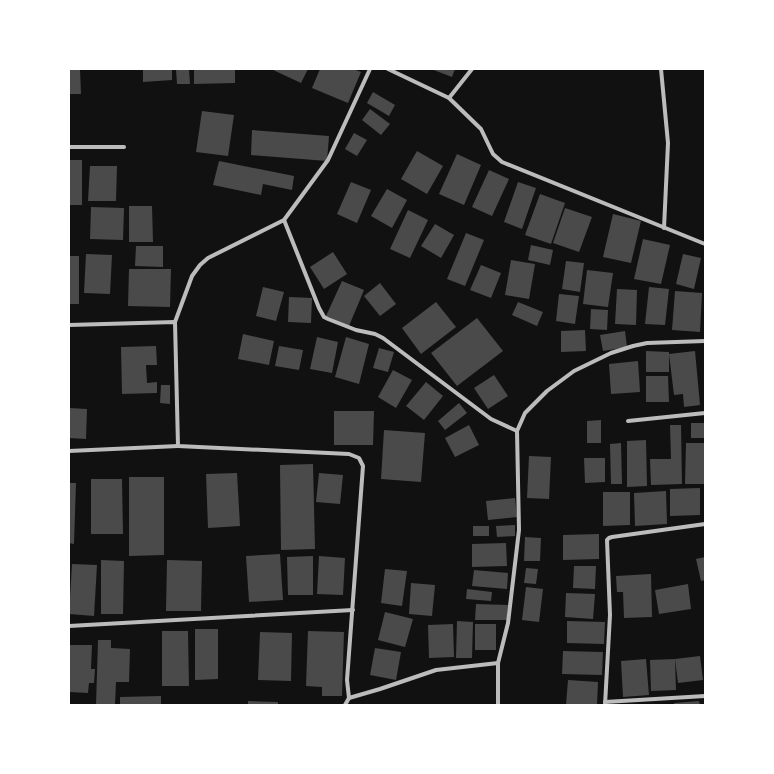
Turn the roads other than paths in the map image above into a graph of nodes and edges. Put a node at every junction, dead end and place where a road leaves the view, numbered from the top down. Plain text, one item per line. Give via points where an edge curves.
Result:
1 (370, 69) edge
2 (388, 69) edge
3 (472, 69) edge
4 (661, 69) edge
5 (449, 98) junction
6 (69, 147) edge
7 (124, 147) dead end
8 (284, 220) junction
9 (664, 228) junction
10 (705, 244) edge
11 (176, 322) junction
12 (69, 325) edge
13 (705, 341) edge
14 (705, 413) edge
15 (628, 420) dead end
16 (517, 431) junction
17 (178, 446) junction
18 (69, 451) edge
19 (705, 524) edge
20 (353, 610) junction
21 (69, 626) edge
22 (498, 663) junction
23 (705, 696) edge
24 (348, 698) junction
25 (605, 704) edge
26 (345, 705) edge
27 (498, 705) edge

1 - 8 street via 328,160
2 - 5 street
3 - 5 street
4 - 9 street via 668,143
5 - 9 street via 481,129 493,154 502,162
6 - 7 street
8 - 11 street via 208,258 200,265 192,276
8 - 16 street via 319,308 326,318 356,330 376,334 491,418
9 - 10 street
11 - 12 street
11 - 17 street
13 - 16 street via 647,343 611,353 574,371 547,391 525,413
14 - 15 street
16 - 22 street via 519,530 508,623
17 - 18 street
17 - 20 street via 349,454 359,458 363,466
19 - 25 street via 612,537 606,540 610,615
20 - 21 street
20 - 24 street
22 - 24 street via 436,670
22 - 27 street
23 - 25 street
24 - 26 street

